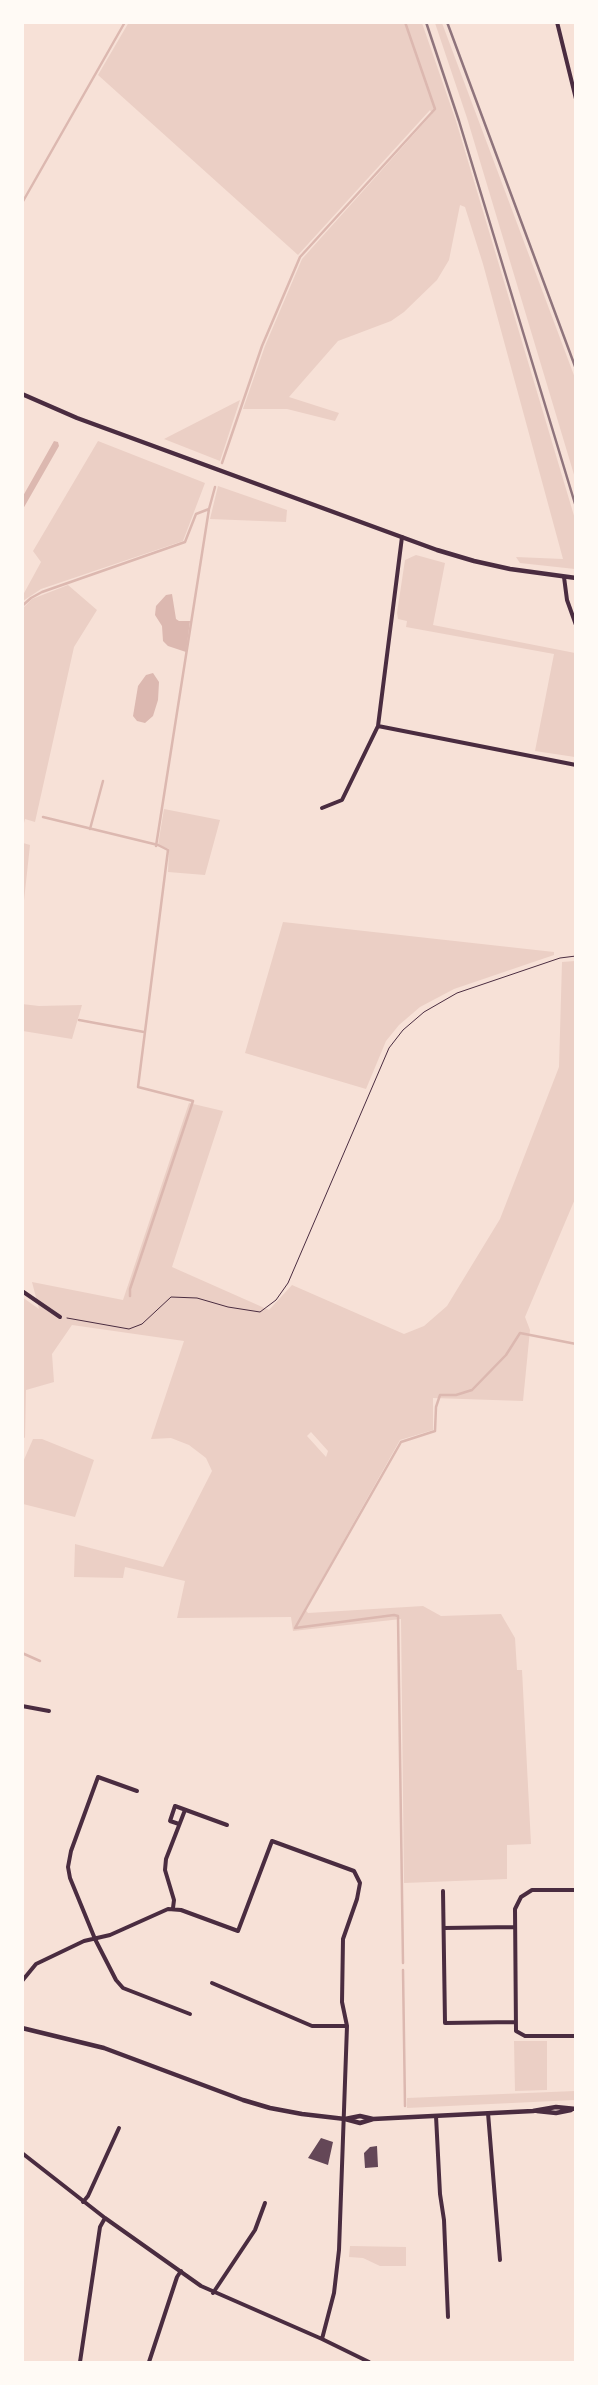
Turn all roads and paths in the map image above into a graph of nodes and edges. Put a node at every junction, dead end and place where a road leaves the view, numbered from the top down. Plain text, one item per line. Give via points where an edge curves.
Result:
1 (557, 22) edge
2 (576, 99) edge
3 (22, 394) edge
4 (402, 538) junction
5 (564, 577) junction
6 (576, 578) edge
7 (576, 626) edge
8 (378, 726) junction
9 (576, 765) edge
10 (322, 808) dead end
11 (576, 956) edge
12 (22, 1291) edge
13 (60, 1317) joint
14 (22, 1706) edge
15 (49, 1711) dead end
16 (137, 1790) dead end
17 (185, 1810) junction
18 (179, 1824) junction
19 (227, 1825) dead end
20 (576, 1890) edge
21 (443, 1891) dead end
22 (173, 1908) junction
23 (515, 1927) junction
24 (444, 1928) junction
25 (95, 1939) junction
26 (22, 1981) edge
27 (212, 1982) dead end
28 (190, 2014) dead end
29 (515, 2022) junction
30 (347, 2026) junction
31 (22, 2028) edge
32 (576, 2036) edge
33 (575, 2109) edge
34 (488, 2113) junction
35 (436, 2116) junction
36 (345, 2118) junction
37 (119, 2128) dead end
38 (22, 2153) edge
39 (83, 2202) junction
40 (265, 2203) dead end
41 (105, 2218) junction
42 (500, 2260) dead end
43 (180, 2271) junction
44 (213, 2293) junction
45 (448, 2317) dead end
46 (322, 2339) junction
47 (80, 2362) edge
48 (149, 2362) edge
49 (369, 2362) edge

1 - 2 street
3 - 4 street via 77,418
4 - 5 street via 474,561
4 - 8 street
5 - 6 street
5 - 7 street via 567,600
8 - 9 street
8 - 10 street via 342,800
11 - 13 path via 560,958 457,994 424,1012 403,1030 389,1048 288,1283 276,1300 260,1312 197,1298 171,1297 142,1324 129,1329
12 - 13 street
14 - 15 street
16 - 25 street via 98,1777 71,1851 70,1878
17 - 18 street
17 - 18 street via 175,1806 170,1821
17 - 19 street
18 - 22 street via 165,1870 174,1900
20 - 23 street via 532,1890 521,1896 515,1909
21 - 24 street
22 - 25 street
22 - 30 street via 238,1931 272,1841 354,1871 360,1882 342,1940 342,2002
23 - 24 street
23 - 29 street
24 - 29 street via 445,2023
25 - 26 street via 36,1964
25 - 28 street via 123,1988
27 - 30 street via 312,2026
29 - 32 street via 516,2031 525,2036
30 - 36 street
31 - 36 street via 104,2048 270,2108
33 - 34 street via 556,2113
34 - 35 street
34 - 42 street
35 - 36 street via 360,2122
35 - 45 street
36 - 46 street via 337,2279
37 - 39 street
38 - 39 street
39 - 41 street
40 - 44 street via 255,2230
41 - 43 street
41 - 47 street via 100,2227
43 - 44 street
43 - 48 street
44 - 46 street
46 - 49 street

